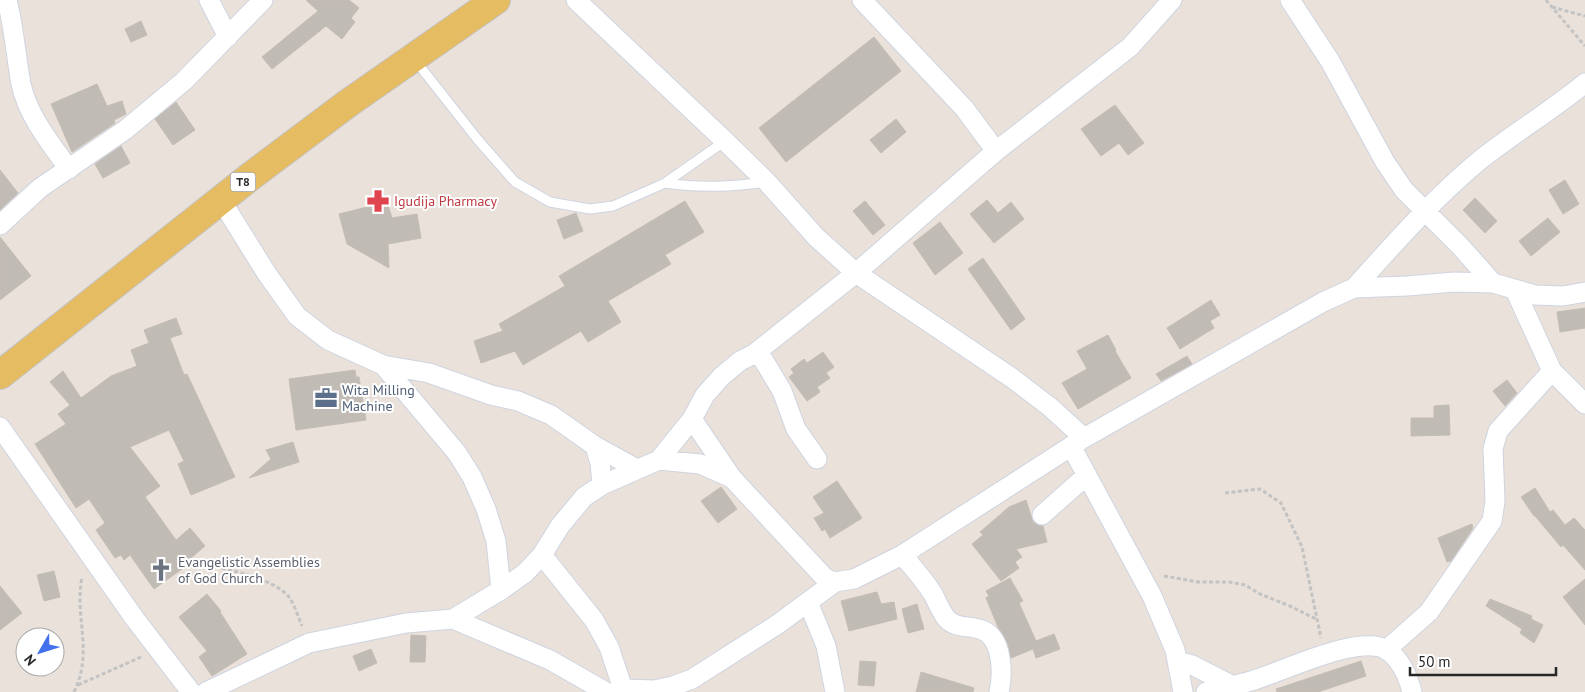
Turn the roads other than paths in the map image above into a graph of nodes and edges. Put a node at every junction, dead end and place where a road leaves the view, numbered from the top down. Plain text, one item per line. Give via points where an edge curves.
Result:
1 (7, 0) edge
2 (210, 0) edge
3 (263, 0) edge
4 (496, 0) edge
5 (576, 0) edge
6 (862, 0) edge
7 (1172, 0) edge
8 (1290, 0) edge
9 (228, 37) junction
10 (414, 58) junction
11 (1585, 83) edge
12 (725, 141) junction
13 (996, 151) junction
14 (69, 169) junction
15 (767, 182) junction
16 (664, 183) junction
17 (221, 200) junction
18 (1425, 211) junction
19 (0, 225) edge
20 (856, 273) junction
21 (1493, 283) junction
22 (1354, 288) junction
23 (1515, 290) junction
24 (1585, 292) edge
25 (758, 351) junction
26 (383, 365) junction
27 (1552, 371) junction
28 (0, 375) edge
29 (1585, 404) edge
30 (692, 419) junction
31 (0, 427) edge
32 (1077, 442) junction
33 (595, 446) junction
34 (817, 459) dead end
35 (659, 460) junction
36 (637, 469) junction
37 (1087, 475) junction
38 (732, 478) junction
39 (602, 485) junction
40 (1042, 515) dead end
41 (542, 555) junction
42 (902, 555) junction
43 (835, 582) junction
44 (500, 590) junction
45 (808, 602) junction
46 (453, 618) junction
47 (1386, 650) junction
48 (1178, 661) junction
49 (1233, 686) junction
50 (617, 691) edge
51 (191, 692) edge
52 (206, 692) edge
53 (835, 692) edge
54 (999, 692) edge
55 (1183, 692) edge
56 (1206, 692) edge
57 (1412, 692) edge

1 - 14 street via 28,104 38,125
2 - 9 street
3 - 9 street
4 - 10 main road, T8
5 - 12 street
6 - 13 street via 964,108
7 - 13 street via 1130,47
8 - 18 street via 1330,62 1385,162 1404,190
9 - 14 street via 184,81 125,130
10 - 16 lane via 515,182 550,202 590,209 613,206
10 - 17 main road, T8 via 347,104
11 - 18 street via 1480,160
12 - 15 street
12 - 16 lane
13 - 20 street
14 - 19 street via 40,188
15 - 16 lane via 731,187
15 - 20 street via 816,237
17 - 26 street via 266,274 297,316 328,340
17 - 28 main road, T8
18 - 21 street
18 - 22 street
20 - 25 street
20 - 32 street via 1050,407
21 - 22 street
21 - 23 street
22 - 32 street via 1323,302
23 - 24 street via 1554,296
23 - 27 street
25 - 30 street via 722,376 705,395
25 - 34 street via 782,391 796,429
26 - 33 street via 429,373 518,401 551,414
26 - 44 street via 457,453 472,477 496,541
27 - 29 street
27 - 47 street via 1498,431 1493,449 1495,501 1492,521 1429,612
30 - 35 street
30 - 38 street
31 - 51 street
32 - 37 street
32 - 42 street
33 - 36 street
33 - 39 street
35 - 36 street
35 - 38 street via 700,464
36 - 39 street
37 - 40 street
37 - 48 street via 1152,596
38 - 43 street via 820,573
39 - 41 street via 584,497
41 - 44 street via 525,573
41 - 50 street via 594,620 609,646
42 - 43 street via 854,579
42 - 54 street via 932,592 946,619 958,626 982,630 991,637 1001,662
43 - 45 street
44 - 46 street
45 - 50 street via 692,679 654,690
45 - 53 street via 826,646
46 - 50 street
46 - 52 street via 406,623 309,643
47 - 49 street via 1355,648 1324,654
47 - 57 street via 1404,668
48 - 49 street
48 - 55 street
49 - 56 street

